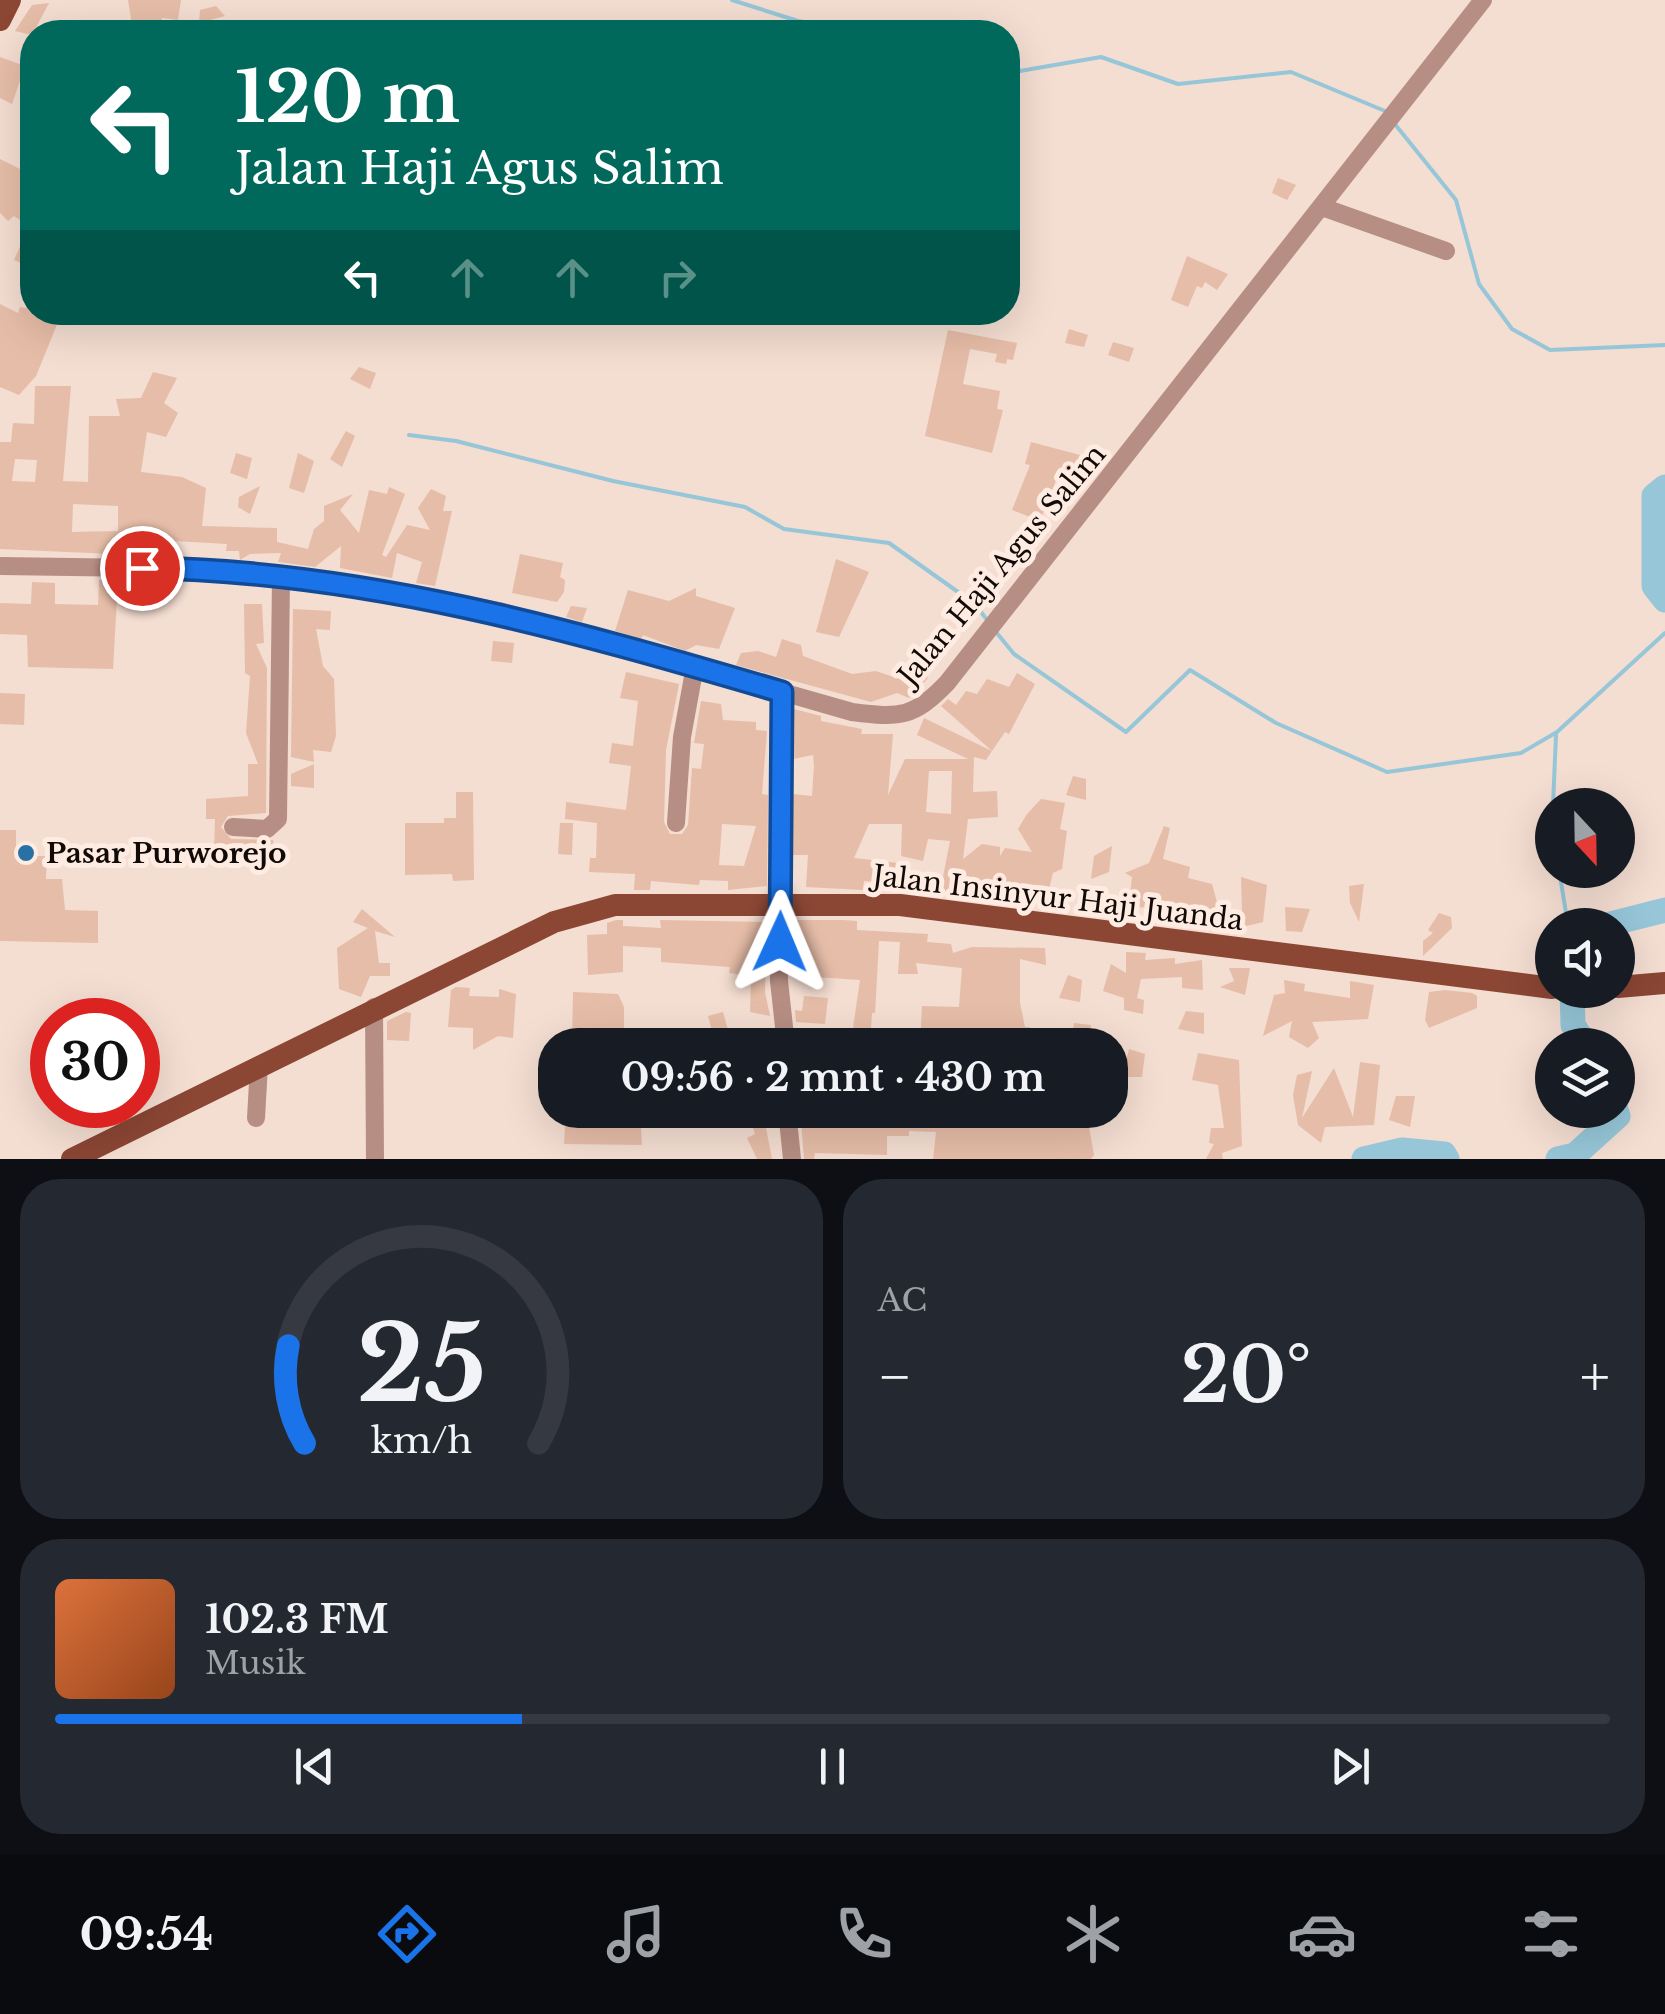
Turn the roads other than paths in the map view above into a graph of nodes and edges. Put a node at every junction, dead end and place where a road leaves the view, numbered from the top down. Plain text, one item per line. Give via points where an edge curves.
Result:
1 (10, 0) edge
2 (1483, 0) edge
3 (0, 20) edge
4 (1322, 207) junction
5 (1446, 251) dead end
6 (0, 566) edge
7 (281, 578) junction
8 (695, 666) junction
9 (782, 692) junction
10 (676, 823) dead end
11 (233, 828) dead end
12 (780, 902) junction
13 (1665, 983) edge
14 (1535, 986) edge
15 (1635, 986) edge
16 (374, 1007) junction
17 (784, 1028) edge
18 (259, 1065) junction
19 (256, 1118) dead end
20 (789, 1128) edge
21 (72, 1159) edge
22 (374, 1159) edge
23 (792, 1159) edge

1 - 3 main road
2 - 4 street, Jalan Haji Agus Salim
4 - 5 street
4 - 9 street, Jalan Haji Agus Salim via 938,692 908,714 852,712
6 - 7 street, Jalan Haji Agus Salim via 212,569
7 - 8 street, Jalan Haji Agus Salim via 480,607
7 - 11 street via 278,819 267,828
8 - 9 street, Jalan Haji Agus Salim
8 - 10 street
9 - 12 street
12 - 14 main road, Jalan Insinyur Haji Juanda via 900,905
12 - 16 main road, Jalan Insinyur Haji Juanda via 615,905 578,912
12 - 17 street
13 - 15 main road
16 - 18 main road, Jalan Insinyur Haji Juanda
16 - 22 street
18 - 19 street
18 - 21 main road, Jalan Insinyur Haji Juanda
20 - 23 street

